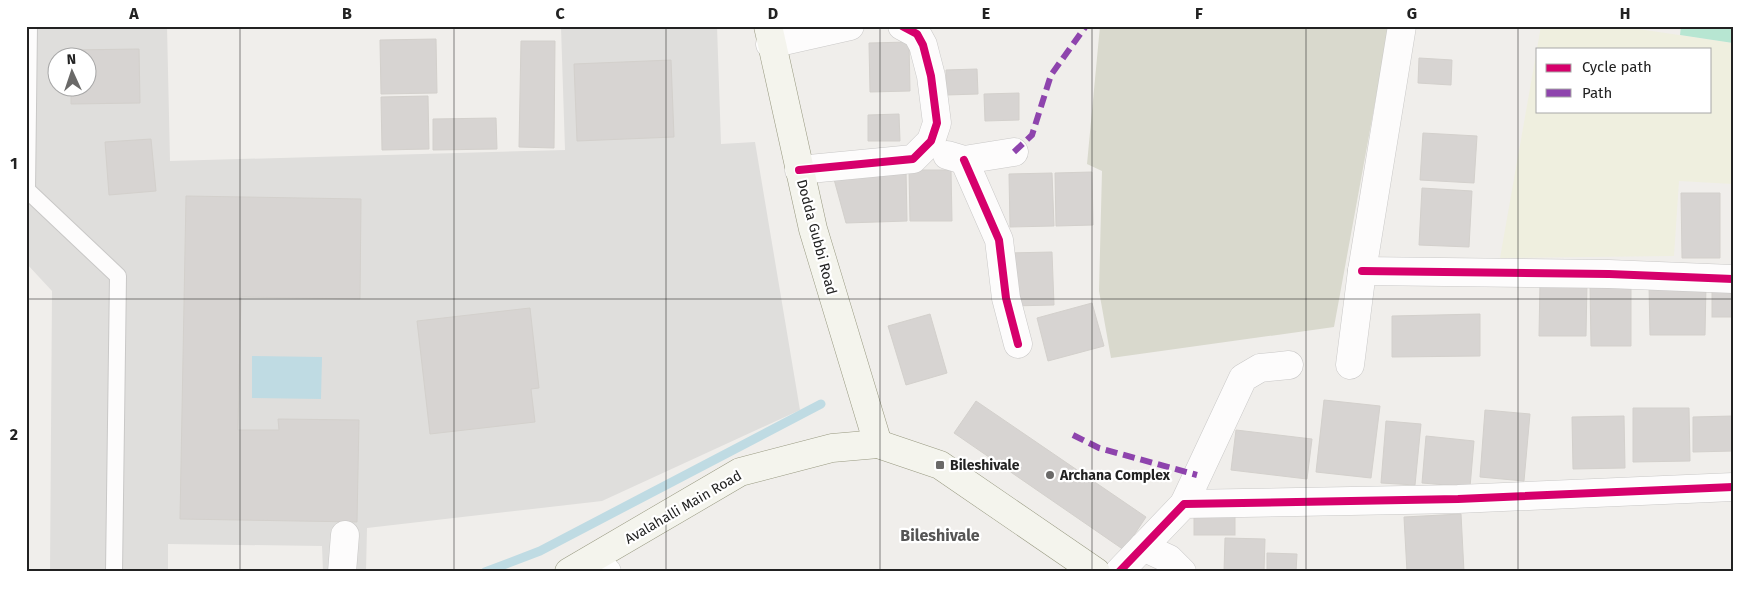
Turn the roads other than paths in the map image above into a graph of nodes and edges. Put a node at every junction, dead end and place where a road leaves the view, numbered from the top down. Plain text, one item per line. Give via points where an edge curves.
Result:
1 (29, 26) edge
2 (850, 26) edge
3 (902, 26) edge
4 (1402, 26) edge
5 (769, 35) edge
6 (27, 77) edge
7 (924, 147) junction
8 (1014, 152) dead end
9 (964, 160) junction
10 (799, 170) junction
11 (1362, 271) junction
12 (1733, 280) edge
13 (1018, 344) dead end
14 (1289, 365) dead end
15 (1350, 365) dead end
16 (878, 444) junction
17 (1733, 487) edge
18 (1184, 504) junction
19 (345, 535) dead end
20 (1143, 547) junction
21 (587, 569) edge
22 (114, 572) edge
23 (342, 572) edge
24 (1096, 572) edge
25 (1119, 572) edge
26 (1182, 572) edge

1 - 6 lane
2 - 5 street
3 - 7 street via 917,34 931,76 936,123 931,141
4 - 11 street
5 - 10 main road, Dodda Gubbi Road
6 - 22 lane via 27,190 118,276
7 - 9 street
7 - 10 street via 913,159
8 - 9 street
9 - 13 street via 999,240 1006,298
10 - 16 main road, Dodda Gubbi Road via 813,229
11 - 12 street via 1609,274
11 - 15 street
14 - 18 street via 1260,368 1243,378
16 - 21 main road, Avalahalli Main Road via 832,448 740,472
16 - 24 main road, Avalahalli Main Road via 940,465
17 - 18 street via 1458,499
18 - 20 street
19 - 23 street
20 - 25 street
20 - 26 street via 1169,559

